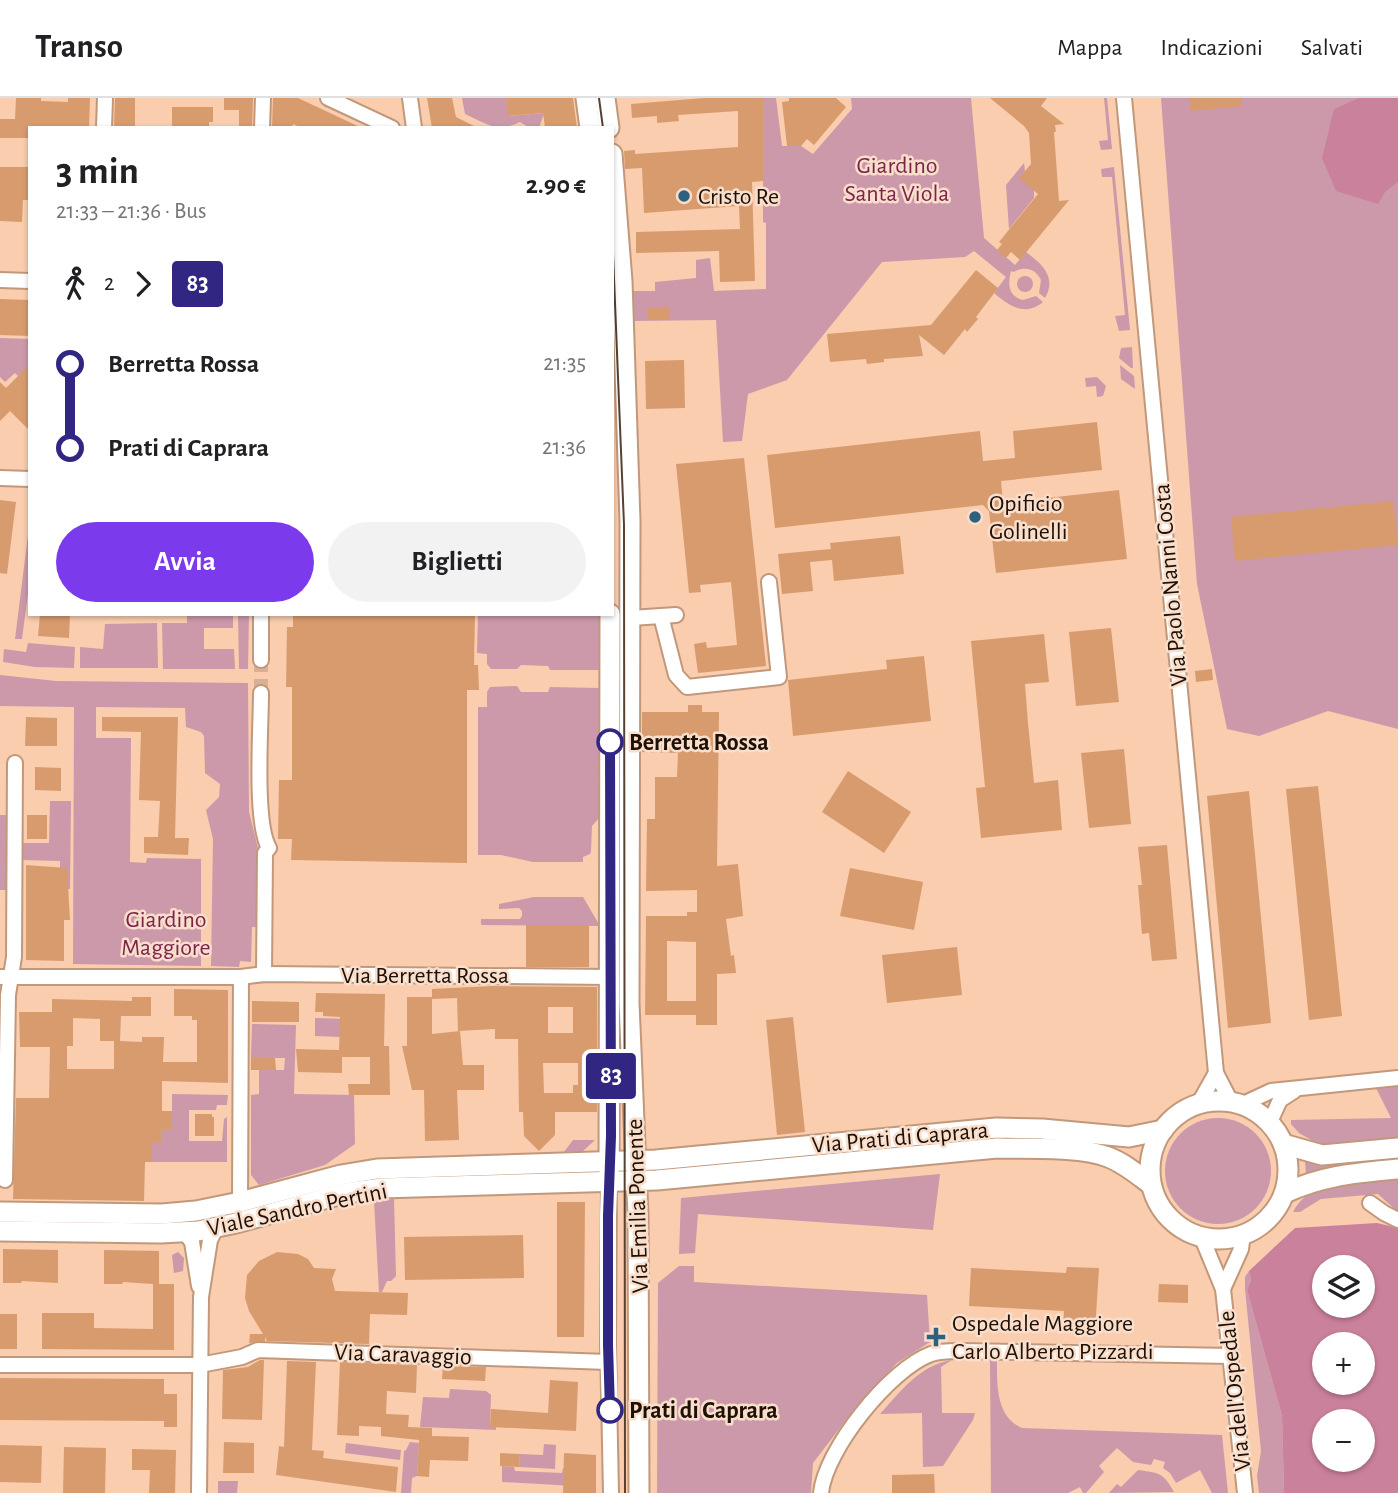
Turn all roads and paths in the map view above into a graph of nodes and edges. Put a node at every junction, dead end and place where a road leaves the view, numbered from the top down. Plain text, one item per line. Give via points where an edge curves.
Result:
1 (105, 98) edge
2 (263, 98) edge
3 (328, 98) edge
4 (410, 98) edge
5 (586, 98) edge
6 (605, 98) edge
7 (1124, 98) edge
8 (104, 126) edge
9 (262, 126) edge
10 (388, 126) edge
11 (414, 126) edge
12 (590, 126) edge
13 (609, 126) edge
14 (614, 190) edge
15 (616, 224) edge
16 (0, 280) edge
17 (28, 281) edge
18 (622, 289) junction
19 (614, 306) edge
20 (0, 478) edge
21 (28, 478) edge
22 (769, 582) dead end
23 (261, 616) edge
24 (610, 616) edge
25 (631, 618) junction
26 (261, 660) tunnel mouth
27 (261, 693) tunnel mouth
28 (15, 763) dead end
29 (264, 974) junction
30 (6, 976) edge
31 (241, 977) junction
32 (610, 977) junction
33 (1216, 1073) junction
34 (1398, 1078) edge
35 (1298, 1088) junction
36 (1199, 1103) junction
37 (1236, 1104) junction
38 (1269, 1124) junction
39 (1163, 1129) junction
40 (1283, 1144) junction
41 (1398, 1149) edge
42 (636, 1161) junction
43 (610, 1162) junction
44 (1398, 1169) edge
45 (5, 1180) dead end
46 (637, 1181) junction
47 (609, 1182) junction
48 (1150, 1184) junction
49 (1285, 1193) junction
50 (240, 1202) junction
51 (1370, 1203) dead end
52 (0, 1212) edge
53 (1398, 1220) edge
54 (216, 1228) junction
55 (0, 1231) edge
56 (184, 1232) junction
57 (1243, 1234) junction
58 (1202, 1238) junction
59 (1223, 1289) junction
60 (201, 1297) junction
61 (1231, 1356) junction
62 (608, 1362) junction
63 (0, 1365) edge
64 (201, 1365) junction
65 (199, 1493) edge
66 (611, 1493) edge
67 (639, 1493) edge
68 (821, 1493) edge
69 (1245, 1493) edge

1 - 8 street
2 - 9 street
3 - 10 street
4 - 11 street
5 - 12 main road
6 - 13 main road
7 - 33 street, Via Paolo Nanni Costa
14 - 15 main road, Via Emilia Ponente
15 - 18 main road, Via Emilia Ponente
16 - 17 street
18 - 19 main road
18 - 25 main road, Via Emilia Ponente
20 - 21 street
22 - 25 street via 779,677 687,687 676,675 668,615
23 - 26 street
24 - 32 main road, Via Emilia Ponente
25 - 42 main road, Via Emilia Ponente via 629,1003
27 - 29 street via 261,815 269,848 265,853
28 - 30 street via 14,957
29 - 31 street, Via Berretta Rossa
29 - 32 street, Via Berretta Rossa
30 - 31 street, Via Berretta Rossa
30 - 45 street
31 - 50 street
32 - 43 main road, Via Emilia Ponente
33 - 36 street
33 - 37 street, Via Paolo Nanni Costa
34 - 35 street
35 - 37 street via 1271,1091
35 - 38 street via 1280,1100
36 - 37 main road
36 - 39 main road via 1186,1108
37 - 38 main road
38 - 40 main road
39 - 42 main road, Via Prati di Caprara via 1129,1137 996,1128
39 - 48 main road via 1148,1164
40 - 41 main road via 1322,1155
40 - 49 main road via 1288,1164
42 - 43 main road, Viale Sandro Pertini
42 - 46 main road, Via Emilia Ponente
43 - 47 main road, Via Emilia Ponente
43 - 50 main road, Viale Sandro Pertini via 377,1169
44 - 49 main road via 1328,1177
46 - 47 main road, Viale Sandro Pertini
46 - 48 main road, Via Prati di Caprara via 997,1148 1100,1155 1121,1163
46 - 67 main road, Via Emilia Ponente
47 - 54 main road, Viale Sandro Pertini via 382,1188 346,1193
47 - 62 street, Via Emilia Ponente
48 - 58 main road via 1172,1220
49 - 57 main road via 1270,1217
50 - 52 main road, Viale Sandro Pertini via 162,1214
51 - 53 street
54 - 56 main road, Viale Sandro Pertini
54 - 60 street
55 - 56 main road, Viale Sandro Pertini
56 - 60 street via 192,1242
57 - 58 main road
57 - 59 street, Via dell'Ospedale
58 - 59 street, Via dell'Ospedale
59 - 61 street, Via dell'Ospedale
60 - 64 street
61 - 68 street via 958,1350 930,1354 893,1379 860,1416 826,1468
61 - 69 street, Via dell'Ospedale
62 - 64 street, Via Caravaggio via 258,1350
62 - 66 street, Via Emilia Ponente
63 - 64 street, Via Caravaggio
64 - 65 street

